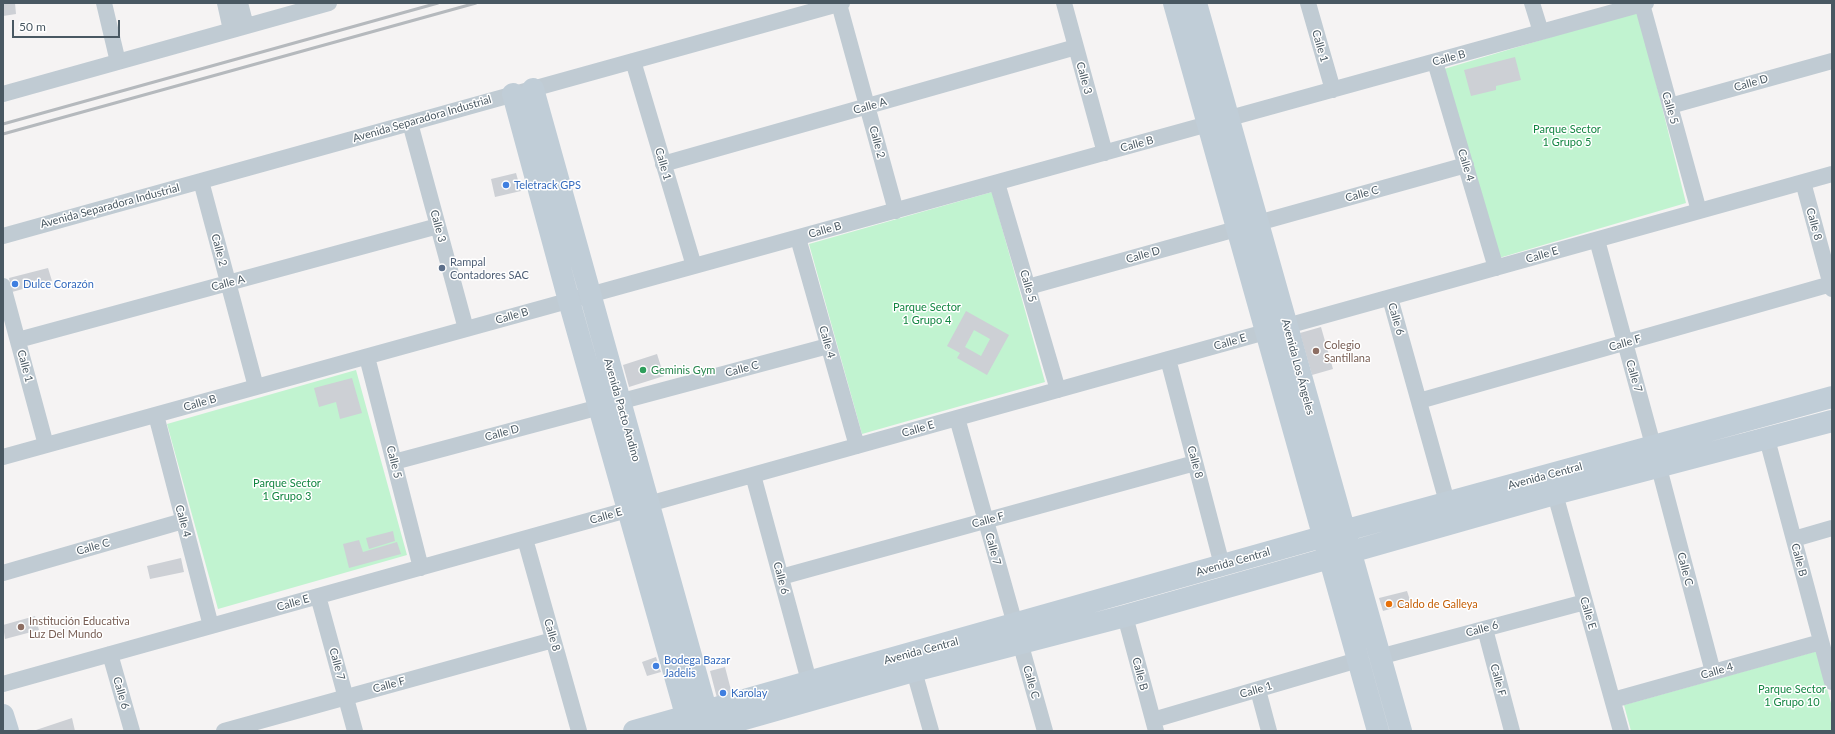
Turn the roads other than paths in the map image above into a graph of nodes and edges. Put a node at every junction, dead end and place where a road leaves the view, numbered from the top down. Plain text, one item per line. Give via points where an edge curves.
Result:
1 (104, 3) edge
2 (225, 3) edge
3 (240, 3) edge
4 (329, 3) edge
5 (840, 3) edge
6 (1064, 3) edge
7 (1174, 3) edge
8 (1196, 3) edge
9 (1308, 3) edge
10 (1532, 3) edge
11 (1644, 4) edge
12 (238, 28) junction
13 (1541, 32) junction
14 (1076, 47) junction
15 (1832, 60) edge
16 (633, 61) junction
17 (118, 62) junction
18 (1435, 62) junction
19 (1333, 90) junction
20 (523, 91) junction
21 (3, 94) edge
22 (867, 106) junction
23 (1670, 106) junction
24 (1229, 119) junction
25 (410, 123) junction
26 (1208, 124) junction
27 (1105, 153) junction
28 (663, 164) junction
29 (1466, 165) junction
30 (1832, 174) edge
31 (201, 181) junction
32 (998, 182) junction
33 (1803, 182) junction
34 (896, 211) junction
35 (1699, 211) junction
36 (1258, 222) junction
37 (438, 226) junction
38 (1238, 229) junction
39 (3, 236) edge
40 (798, 238) junction
41 (1597, 240) junction
42 (694, 266) junction
43 (1496, 268) junction
44 (228, 283) junction
45 (3, 286) edge
46 (1028, 287) junction
47 (1831, 287) edge
48 (591, 295) junction
49 (1390, 298) junction
50 (568, 301) junction
51 (1287, 327) junction
52 (466, 329) junction
53 (1266, 332) junction
54 (18, 340) junction
55 (1625, 343) junction
56 (828, 346) junction
57 (367, 357) junction
58 (1168, 359) junction
59 (256, 387) junction
60 (1058, 390) junction
61 (1832, 397) edge
62 (1419, 401) junction
63 (609, 404) junction
64 (156, 415) junction
65 (957, 418) junction
66 (1832, 421) edge
67 (1767, 439) junction
68 (1653, 445) junction
69 (46, 446) junction
70 (857, 446) junction
71 (3, 458) edge
72 (394, 462) junction
73 (1195, 463) junction
74 (1658, 467) junction
75 (753, 475) junction
76 (1555, 494) junction
77 (1447, 502) junction
78 (649, 504) junction
79 (628, 510) junction
80 (183, 521) junction
81 (986, 521) junction
82 (1832, 528) edge
83 (1333, 534) junction
84 (525, 539) junction
85 (1794, 539) junction
86 (1340, 556) junction
87 (1222, 565) junction
88 (421, 568) junction
89 (3, 573) edge
90 (781, 577) junction
91 (318, 596) junction
92 (1585, 602) junction
93 (1124, 616) junction
94 (211, 626) junction
95 (1484, 629) junction
96 (1017, 634) junction
97 (553, 640) junction
98 (1821, 642) junction
99 (110, 654) junction
100 (1380, 657) junction
101 (1358, 660) junction
102 (914, 671) junction
103 (1713, 672) junction
104 (809, 681) junction
105 (1832, 682) edge
106 (3, 684) edge
107 (1258, 690) junction
108 (346, 697) junction
109 (1613, 700) junction
110 (3, 715) edge
111 (701, 724) edge
112 (1155, 726) edge
113 (8, 731) edge
114 (132, 731) edge
115 (224, 731) edge
116 (355, 731) edge
117 (579, 731) edge
118 (634, 731) edge
119 (930, 731) edge
120 (1045, 731) edge
121 (1269, 731) edge
122 (1378, 731) edge
123 (1400, 731) edge
124 (1512, 731) edge
125 (1621, 731) edge

1 - 17 street
2 - 12 street
3 - 12 street
4 - 12 street
5 - 16 street, Avenida Separadora Industrial
5 - 22 street, Calle 2
6 - 14 street, Calle 3
7 - 26 street, Avenida Los Ángeles
8 - 24 street, Avenida Los Ángeles
9 - 19 street, Calle 1
10 - 13 street
11 - 13 street, Calle B
11 - 23 street, Calle 5
12 - 17 street
13 - 18 street, Calle B
14 - 22 street, Calle A
14 - 27 street, Calle 3
15 - 23 street, Calle D
16 - 20 street, Avenida Separadora Industrial
16 - 28 street, Calle 1
17 - 21 street
18 - 19 street, Calle B
18 - 29 street, Calle 4
19 - 24 street, Calle B
20 - 25 street, Avenida Separadora Industrial
20 - 48 street, Avenida Pacto Andino
20 - 50 street, Avenida Pacto Andino
22 - 28 street, Calle A
22 - 34 street, Calle 2
23 - 35 street, Calle 5
24 - 26 street, Calle B
24 - 36 street, Avenida Los Ángeles
25 - 31 street, Avenida Separadora Industrial
25 - 37 street, Calle 3
26 - 27 street, Calle B
26 - 38 street, Avenida Los Ángeles
27 - 32 street, Calle B
28 - 42 street, Calle 1
29 - 36 street, Calle C
29 - 43 street, Calle 4
30 - 33 street, Calle E
31 - 39 street, Avenida Separadora Industrial
31 - 44 street, Calle 2
32 - 34 street, Calle B
32 - 46 street, Calle 5
33 - 35 street, Calle E
33 - 47 street, Calle 8
34 - 40 street, Calle B
35 - 41 street, Calle E
36 - 38 street, Calle D
36 - 51 street, Avenida Los Ángeles
37 - 44 street, Calle A
37 - 52 street, Calle 3
38 - 46 street, Calle D
38 - 53 street, Avenida Los Ángeles
40 - 42 street, Calle B
40 - 56 street, Calle 4
41 - 43 street, Calle E
41 - 55 street, Calle 7
42 - 48 street, Calle B
43 - 49 street, Calle E
44 - 54 street, Calle A
44 - 59 street, Calle 2
45 - 54 street, Calle 1
46 - 60 street, Calle 5
47 - 55 street, Calle F
48 - 50 street, Calle B
48 - 63 street, Avenida Pacto Andino
49 - 51 street, Calle E
49 - 62 street, Calle 6
50 - 52 street, Calle B
50 - 63 street, Avenida Pacto Andino
51 - 53 street, Calle E
51 - 83 street, Avenida Los Ángeles
52 - 57 street, Calle B
53 - 58 street, Calle E
53 - 83 street, Avenida Los Ángeles
54 - 69 street, Calle 1
55 - 62 street, Calle F
55 - 68 street, Calle 7
56 - 63 street, Calle C
56 - 70 street, Calle 4
57 - 59 street, Calle B
57 - 72 street, Calle 5
58 - 60 street, Calle E
58 - 73 street, Calle 8
59 - 64 street, Calle B
60 - 65 street, Calle E
61 - 68 street, Avenida Central
62 - 77 street, Calle 6
63 - 72 street, Calle D
63 - 78 street, Avenida Pacto Andino
63 - 79 street, Avenida Pacto Andino
64 - 69 street, Calle B
64 - 80 street, Calle 4
65 - 70 street, Calle E
65 - 81 street, Calle 7
66 - 67 street, Avenida Central
67 - 74 street, Avenida Central
67 - 85 street, Calle B
68 - 74 street, Calle 7
68 - 77 street, Avenida Central
69 - 71 street, Calle B
70 - 75 street, Calle E
72 - 88 street, Calle 5
73 - 81 street, Calle F
73 - 87 street, Calle 8
74 - 76 street, Avenida Central
74 - 103 street, Calle C
75 - 78 street, Calle E
75 - 90 street, Calle 6
76 - 86 street, Avenida Central
76 - 92 street, Calle E
77 - 83 street, Avenida Central
78 - 79 street, Calle E
78 - 111 street, Avenida Pacto Andino
79 - 84 street, Calle E
79 - 111 street, Avenida Pacto Andino
80 - 89 street, Calle C
80 - 94 street, Calle 4
81 - 90 street, Calle F
81 - 96 street, Calle 7
82 - 85 street
83 - 86 street, Avenida Los Ángeles
83 - 87 street, Avenida Central
84 - 88 street, Calle E
84 - 97 street, Calle 8
85 - 98 street, Calle B
86 - 93 street, Avenida Central
86 - 100 street, Avenida Los Ángeles
86 - 101 street, Avenida Los Ángeles
87 - 96 street, Avenida Central
88 - 91 street, Calle E
90 - 104 street, Calle 6
91 - 94 street, Calle E
91 - 108 street, Calle 7
92 - 95 street, Calle 6
92 - 109 street, Calle E
93 - 96 street, Avenida Central
93 - 112 street, Calle B
94 - 99 street, Calle E
95 - 100 street, Calle 6
95 - 124 street, Calle F
96 - 102 street, Avenida Central
96 - 104 street, Avenida Central
96 - 120 street, Calle C
97 - 108 street, Calle F
97 - 117 street, Calle 8
98 - 103 street, Calle 4
98 - 105 street, Calle B
99 - 106 street, Calle E
99 - 114 street, Calle 6
100 - 123 street, Avenida Los Ángeles
101 - 107 street, Calle 1
101 - 122 street, Avenida Los Ángeles
102 - 111 street, Avenida Central
102 - 119 street
103 - 109 street, Calle 4
104 - 111 street, Avenida Central
107 - 112 street, Calle 1
107 - 121 street
108 - 115 street, Calle F
108 - 116 street, Calle 7
109 - 125 street, Calle E
110 - 113 street
111 - 118 street, Avenida Central

